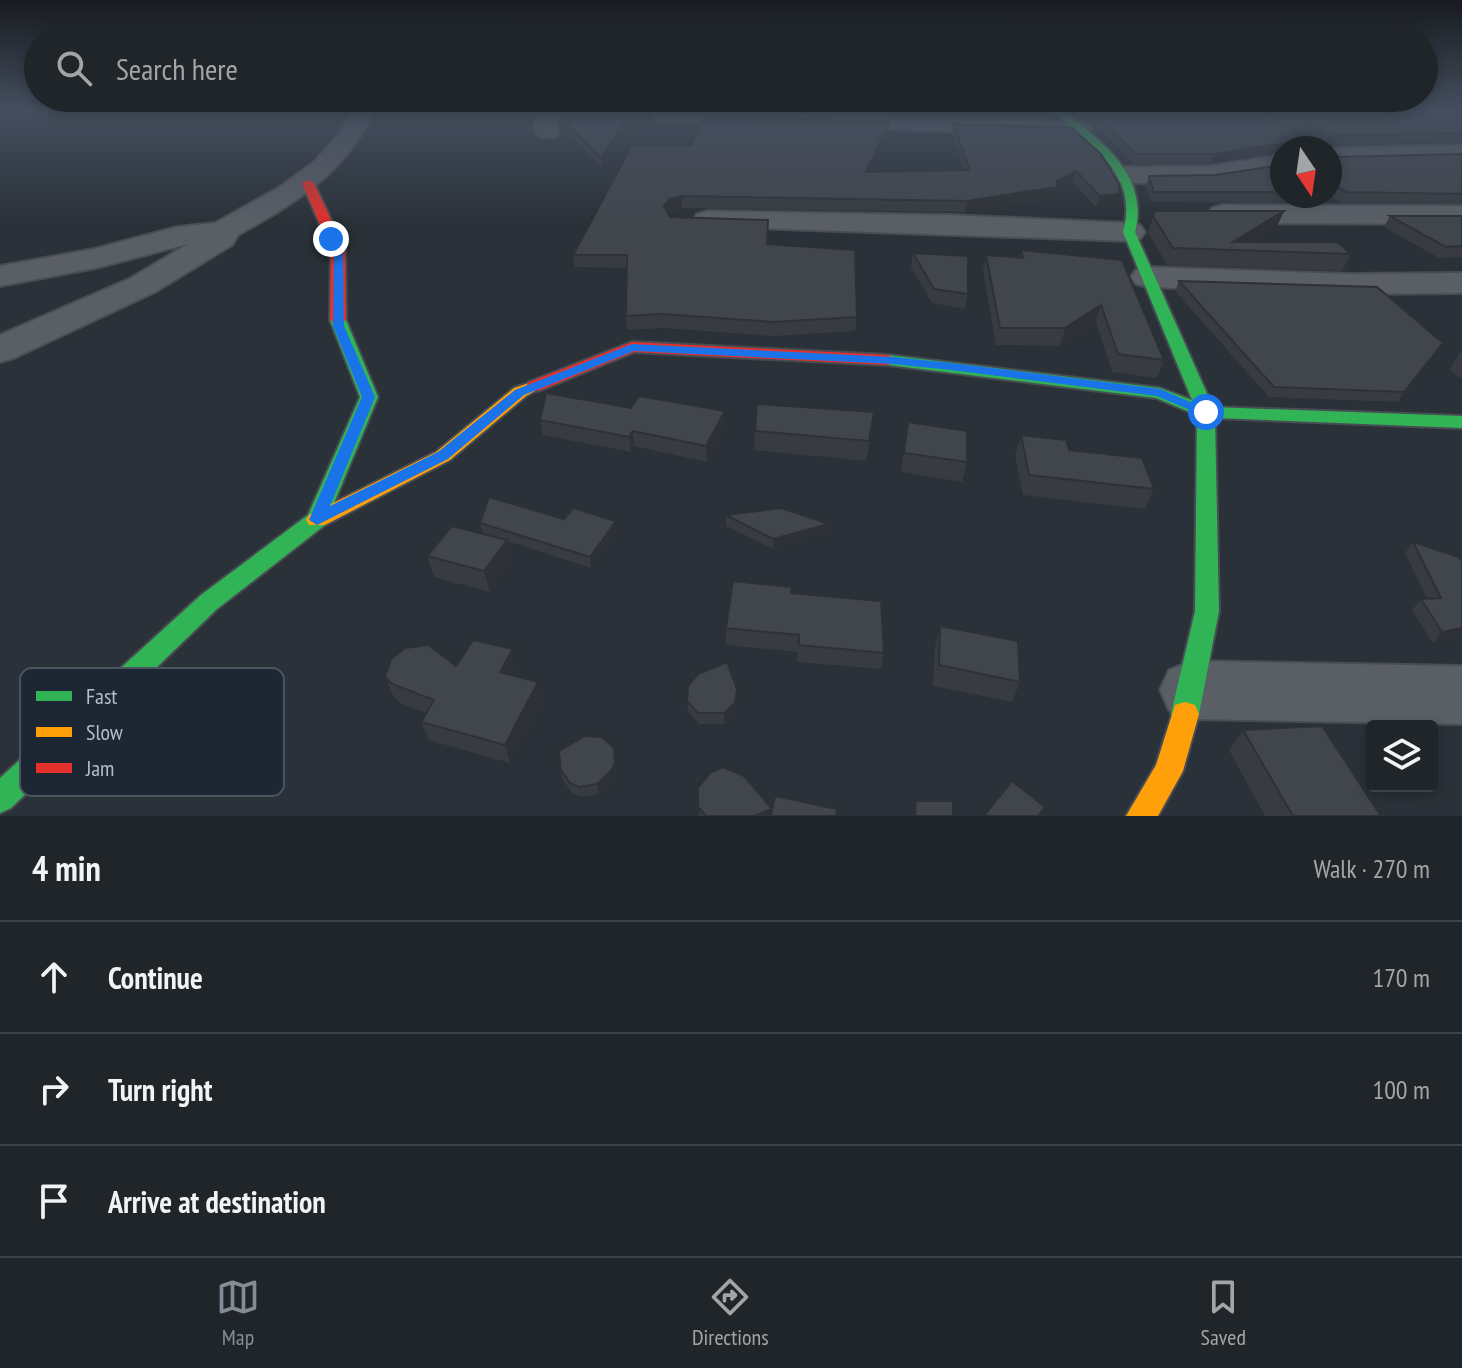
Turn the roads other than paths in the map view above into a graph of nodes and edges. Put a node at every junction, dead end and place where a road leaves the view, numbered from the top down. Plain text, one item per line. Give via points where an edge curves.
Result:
1 (341, 147) edge
2 (1097, 147) edge
3 (1462, 153) edge
4 (1342, 155) edge
5 (1270, 165) edge
6 (1122, 175) junction
7 (308, 183) junction
8 (1168, 214) edge
9 (1199, 214) edge
10 (1462, 215) edge
11 (682, 220) edge
12 (1133, 223) junction
13 (226, 229) junction
14 (0, 276) edge
15 (1148, 277) junction
16 (1462, 283) edge
17 (0, 350) edge
18 (1206, 412) junction
19 (1462, 422) edge
20 (317, 520) junction
21 (139, 668) edge
22 (1192, 690) junction
23 (1462, 695) edge
24 (20, 779) edge
25 (0, 798) edge
26 (1141, 816) edge

1 - 7 street
2 - 6 street
3 - 4 street
5 - 6 street via 1211,174
6 - 12 street via 1134,192
7 - 13 street
7 - 20 street via 338,250 338,326 369,397
8 - 12 street
9 - 10 street
11 - 12 street
12 - 15 street
13 - 14 street
13 - 17 street via 221,238 143,285
15 - 16 street
15 - 18 street
18 - 19 street
18 - 20 street via 1160,393 951,366 632,347 520,392 443,456
18 - 22 street via 1207,611
20 - 21 street via 209,602
22 - 23 street
22 - 26 street via 1169,771
24 - 25 street

